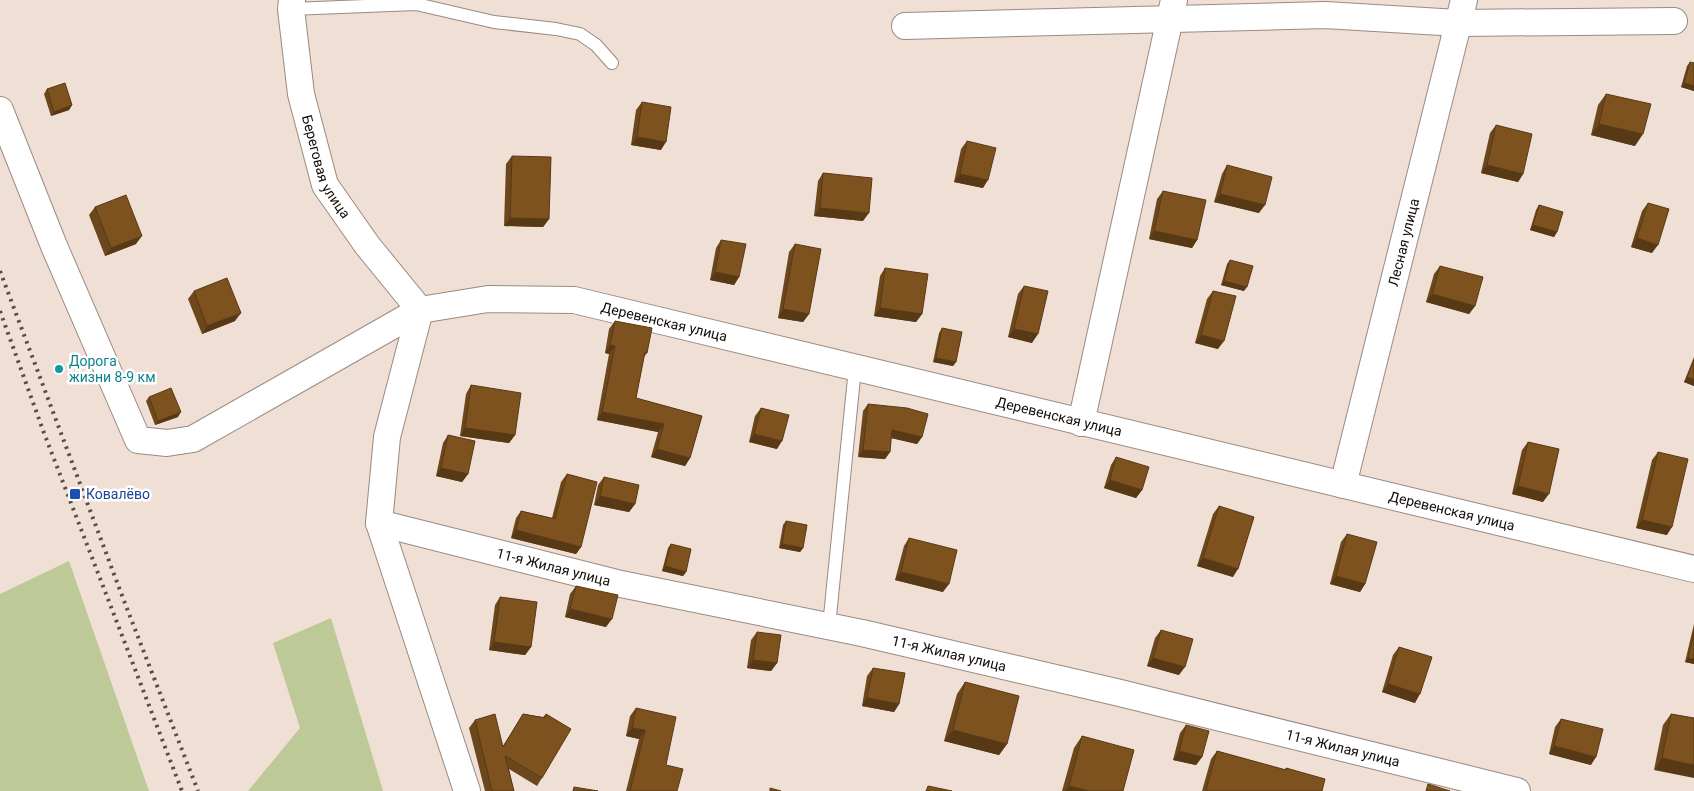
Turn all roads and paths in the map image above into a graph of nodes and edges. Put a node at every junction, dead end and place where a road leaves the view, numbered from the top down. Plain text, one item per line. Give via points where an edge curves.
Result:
1 (292, 4) edge
2 (1171, 10) edge
3 (1461, 12) edge
4 (1674, 22) dead end
5 (905, 26) dead end
6 (612, 63) dead end
7 (0, 110) edge
8 (420, 310) junction
9 (855, 368) junction
10 (1081, 423) junction
11 (1343, 485) junction
12 (379, 524) junction
13 (1694, 569) edge
14 (829, 626) junction
15 (467, 791) edge
16 (1517, 791) edge

1 - 6 lane via 416,4 494,22 556,29 580,34 596,45
1 - 8 street, Береговая улица via 301,94 325,184 367,245
2 - 3 street via 1325,15
2 - 5 street
2 - 10 street
3 - 4 street
3 - 11 street, Лесная улица
7 - 8 street via 54,246 138,440 167,443 193,439
8 - 9 street, Деревенская улица via 488,299 574,300
8 - 12 street via 387,437
9 - 10 street, Деревенская улица
9 - 14 lane
10 - 11 street, Деревенская улица
11 - 13 street, Деревенская улица
12 - 14 street, 11-я Жилая улица via 621,584
12 - 15 street
14 - 16 street, 11-я Жилая улица via 1120,693

